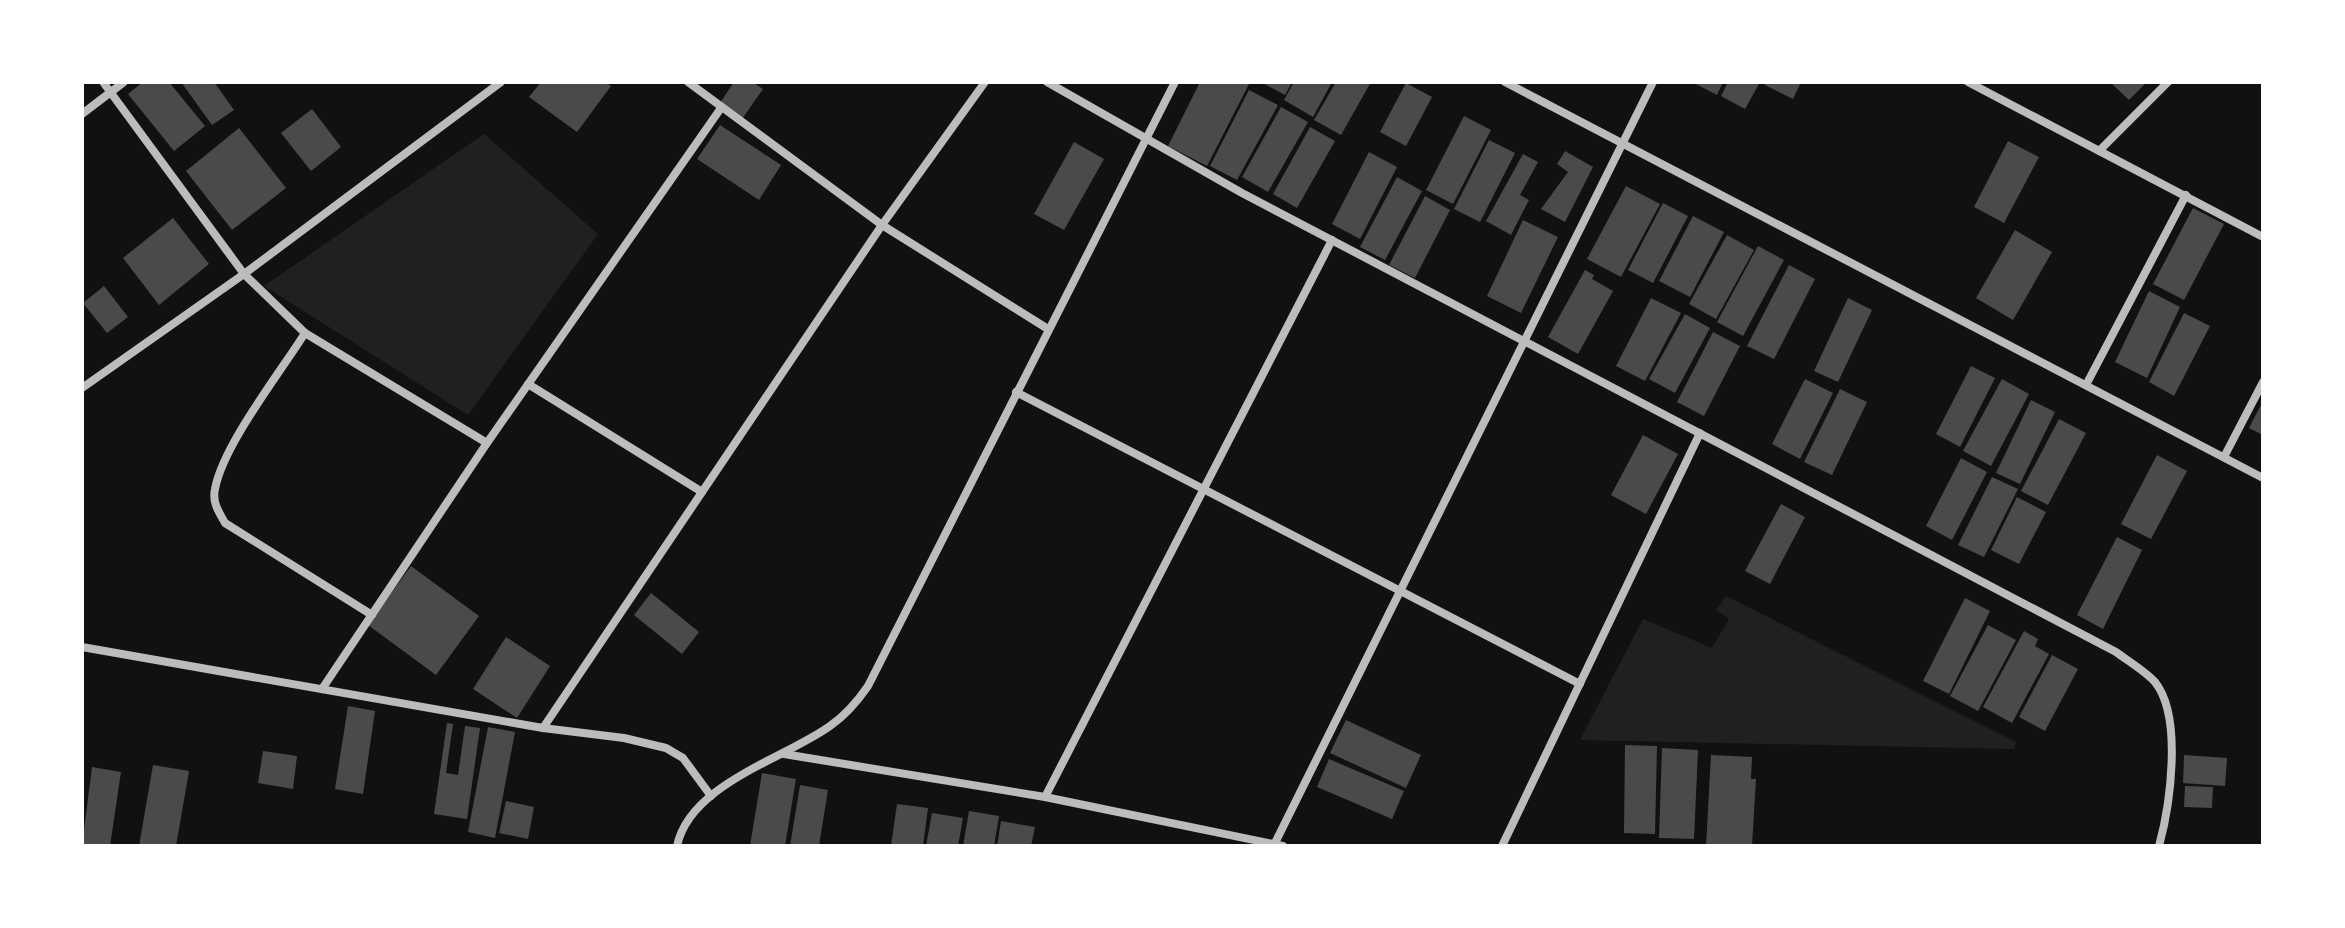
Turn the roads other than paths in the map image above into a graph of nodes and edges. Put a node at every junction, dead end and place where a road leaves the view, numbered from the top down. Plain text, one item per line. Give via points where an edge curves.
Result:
1 (103, 82) edge
2 (124, 82) edge
3 (501, 82) edge
4 (688, 82) edge
5 (985, 82) edge
6 (1047, 82) edge
7 (1175, 82) edge
8 (1505, 82) edge
9 (1653, 82) edge
10 (1968, 82) edge
11 (2168, 82) edge
12 (1980, 85) edge
13 (111, 92) junction
14 (721, 108) junction
15 (82, 114) edge
16 (1145, 141) junction
17 (1622, 143) junction
18 (2099, 151) junction
19 (2186, 195) junction
20 (882, 225) junction
21 (2263, 237) edge
22 (1332, 240) junction
23 (244, 274) junction
24 (1048, 329) junction
25 (305, 333) junction
26 (1525, 340) junction
27 (2263, 382) edge
28 (528, 384) junction
29 (2086, 385) junction
30 (82, 388) edge
31 (1016, 392) junction
32 (1700, 433) junction
33 (487, 443) junction
34 (2224, 457) junction
35 (2263, 478) edge
36 (1204, 489) junction
37 (702, 492) junction
38 (1400, 591) junction
39 (372, 615) junction
40 (82, 647) edge
41 (1580, 684) junction
42 (322, 689) junction
43 (543, 728) junction
44 (783, 754) junction
45 (711, 796) junction
46 (1045, 797) junction
47 (1274, 845) edge
48 (677, 846) edge
49 (1283, 846) edge
50 (1502, 846) edge
51 (2159, 846) edge

1 - 13 street
2 - 13 street
3 - 23 street
4 - 14 street
5 - 20 street
6 - 16 street
7 - 16 street
8 - 17 street
9 - 17 street
10 - 12 street
11 - 18 street
12 - 18 street
13 - 15 street
13 - 23 street
14 - 20 street
14 - 28 street
16 - 22 street
16 - 24 street
17 - 26 street
17 - 29 street
18 - 19 street
19 - 21 street
19 - 29 street
20 - 24 street
20 - 37 street
22 - 26 street
22 - 36 street
23 - 25 street
23 - 30 street
24 - 31 street
25 - 33 street
25 - 39 street via 227,455 214,490 215,507 225,523
26 - 32 street
26 - 38 street
27 - 34 street
28 - 33 street
28 - 37 street
29 - 34 street
31 - 36 street
31 - 44 street via 868,686 854,707
32 - 41 street
32 - 51 street via 2116,652 2155,682 2171,712 2166,820
33 - 39 street
34 - 35 street
36 - 38 street
36 - 46 street
37 - 43 street
38 - 41 street
38 - 47 street
39 - 42 street
40 - 42 street
41 - 50 street
42 - 43 street
43 - 45 street via 666,748 683,758
44 - 45 street
44 - 46 street
45 - 48 street via 690,818
46 - 47 street
47 - 49 street

